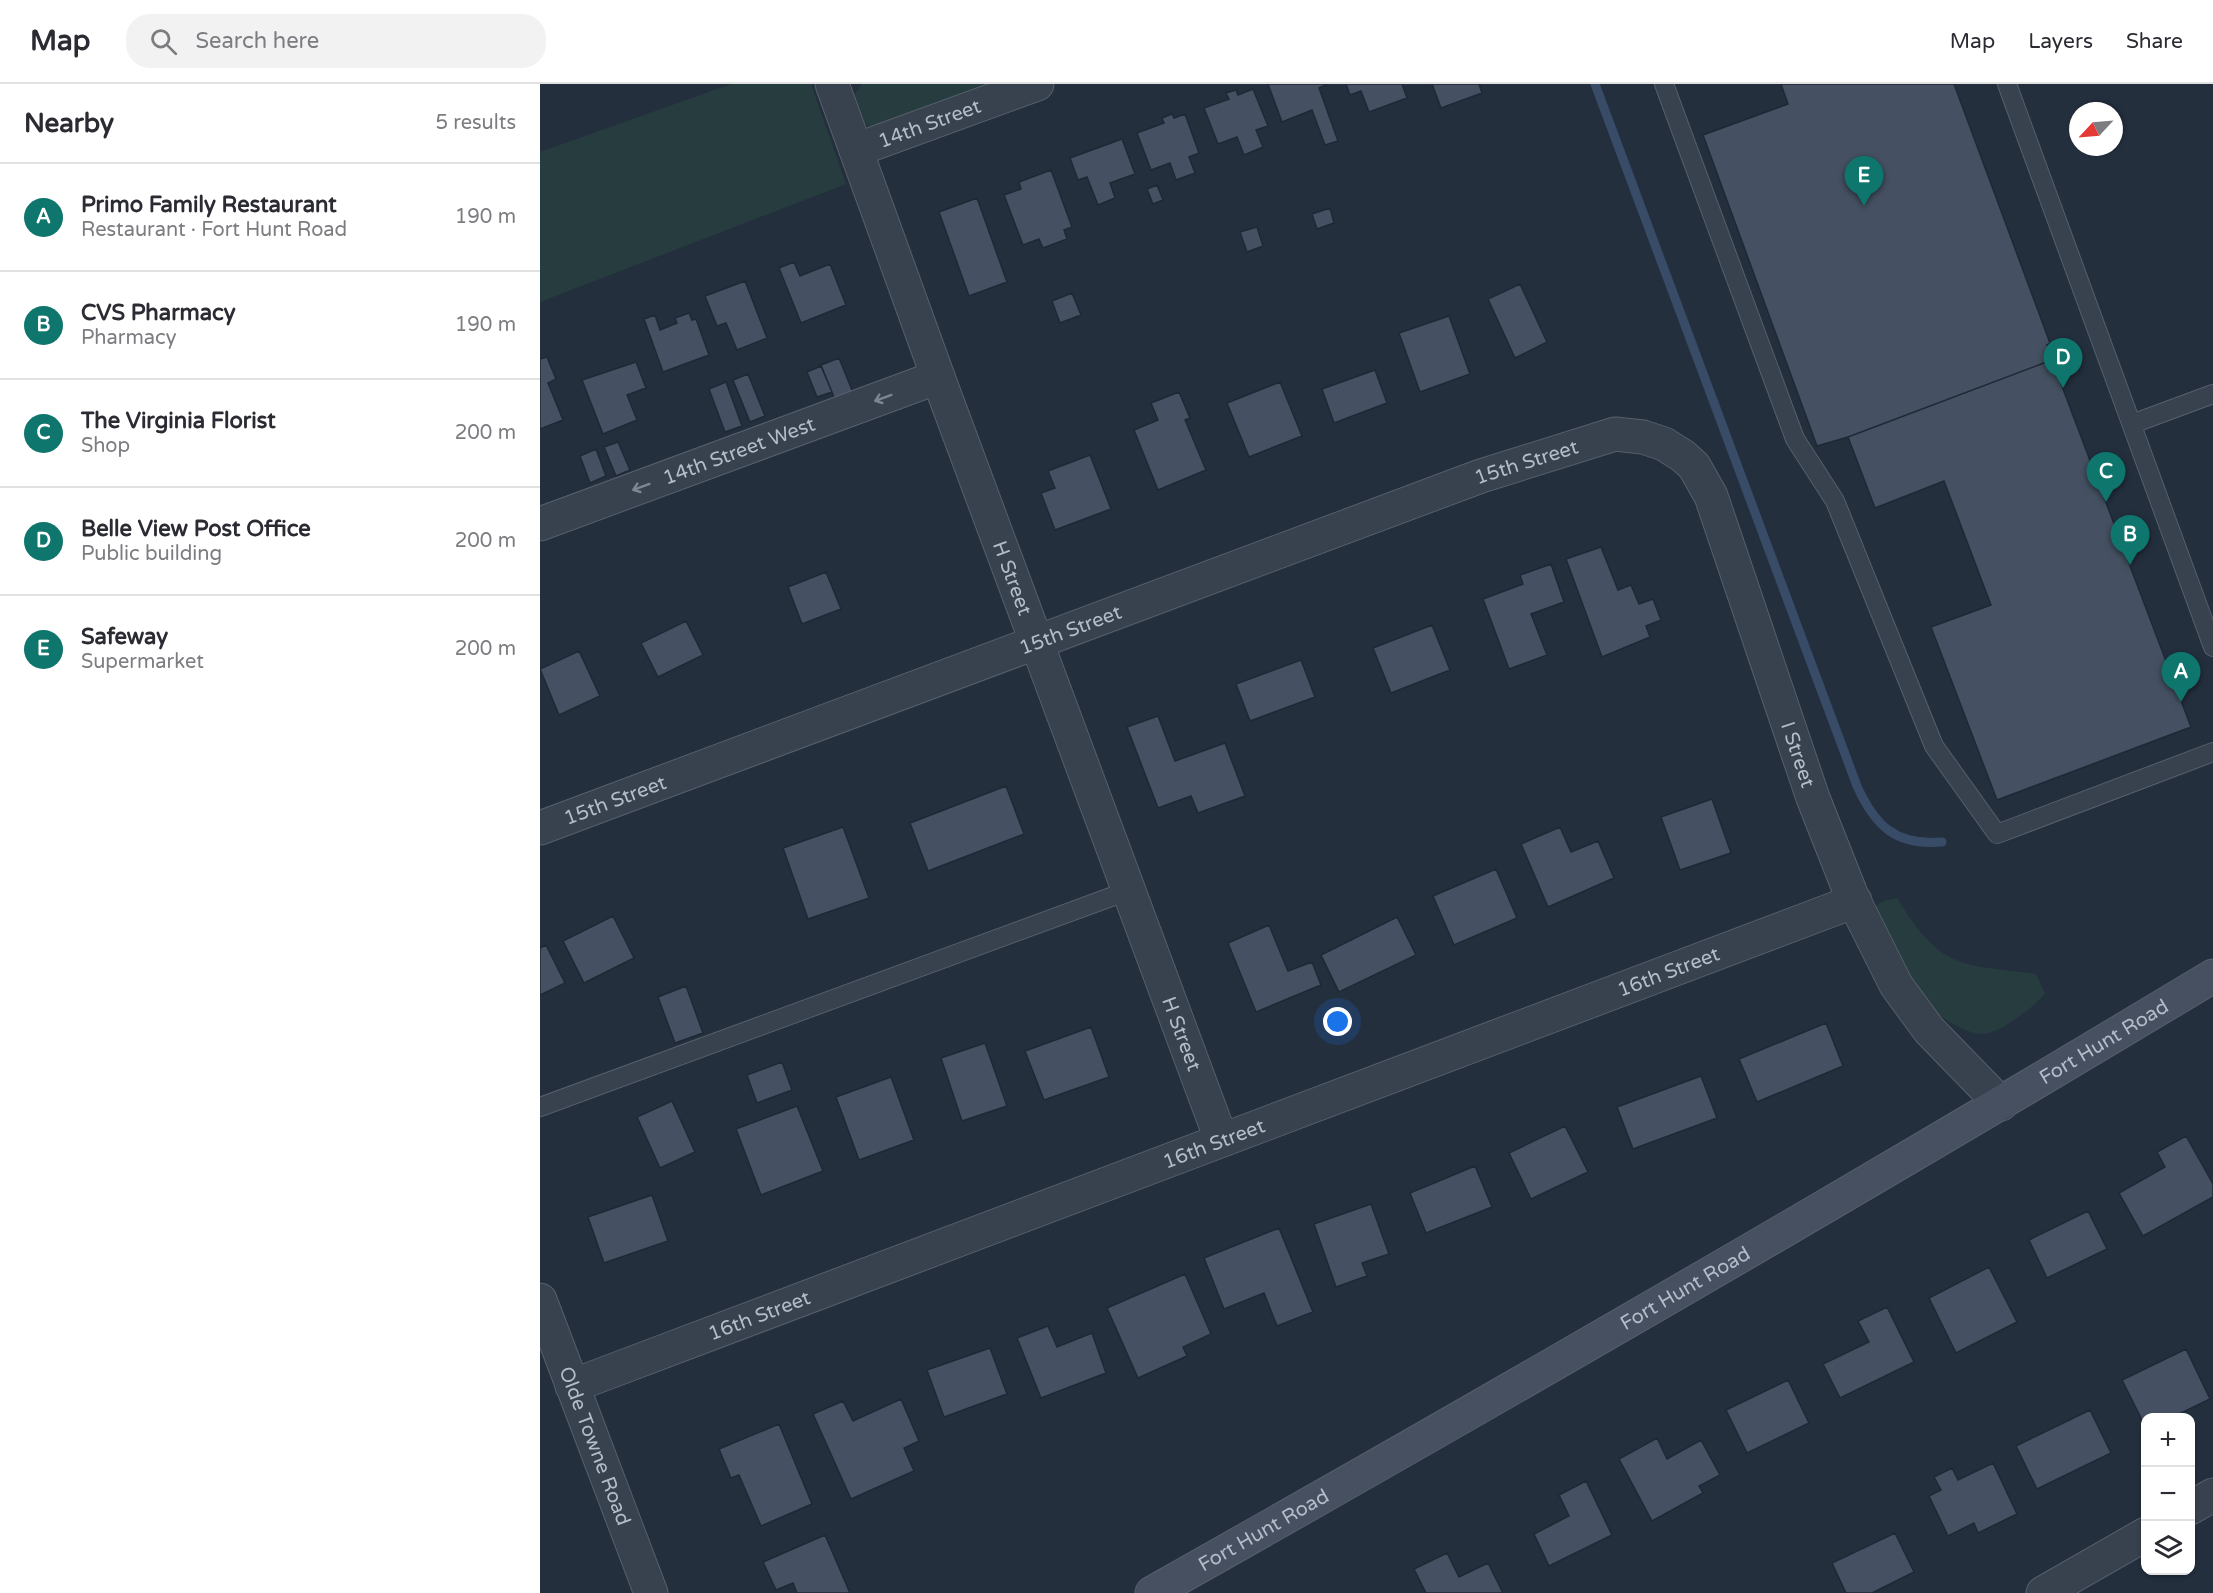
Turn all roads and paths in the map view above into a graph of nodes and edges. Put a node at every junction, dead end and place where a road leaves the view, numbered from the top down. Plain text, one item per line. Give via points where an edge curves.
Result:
1 (832, 84) edge
2 (1037, 84) edge
3 (1664, 84) edge
4 (2007, 84) edge
5 (856, 150) junction
6 (938, 377) junction
7 (2213, 394) edge
8 (2132, 424) junction
9 (1601, 439) joint
10 (540, 524) edge
11 (1038, 642) junction
12 (2213, 647) edge
13 (2213, 752) edge
14 (540, 828) edge
15 (1130, 890) junction
16 (1855, 901) junction
17 (2213, 976) edge
18 (2001, 1104) junction
19 (540, 1107) edge
20 (1221, 1139) junction
21 (540, 1300) edge
22 (572, 1386) junction
23 (2213, 1495) edge
24 (2195, 1505) edge
25 (2141, 1536) edge
26 (651, 1593) edge
27 (1152, 1593) edge
28 (2043, 1593) edge

1 - 5 street, H Street
2 - 5 street, 14th Street
3 - 13 lane via 1795,439 1835,501 1934,746 1997,834
4 - 8 lane
5 - 6 street, H Street
6 -> 10 street, 14th Street West
6 - 11 street, H Street
7 - 8 lane
8 - 12 lane
9 - 11 street, 15th Street via 1482,477
9 - 16 street, I Street via 1615,435 1643,437 1664,444 1694,466 1711,496 1813,798
11 - 14 street, 15th Street
11 - 15 street, H Street
15 - 19 lane
15 - 20 street, H Street
16 - 18 street, I Street via 1896,985 1929,1030
16 - 20 street, 16th Street
17 - 18 main road, Fort Hunt Road
18 - 27 main road, Fort Hunt Road via 1452,1424
20 - 22 street, 16th Street
21 - 22 street, Olde Towne Road
22 - 26 street, Olde Towne Road
23 - 24 street
25 - 28 street

